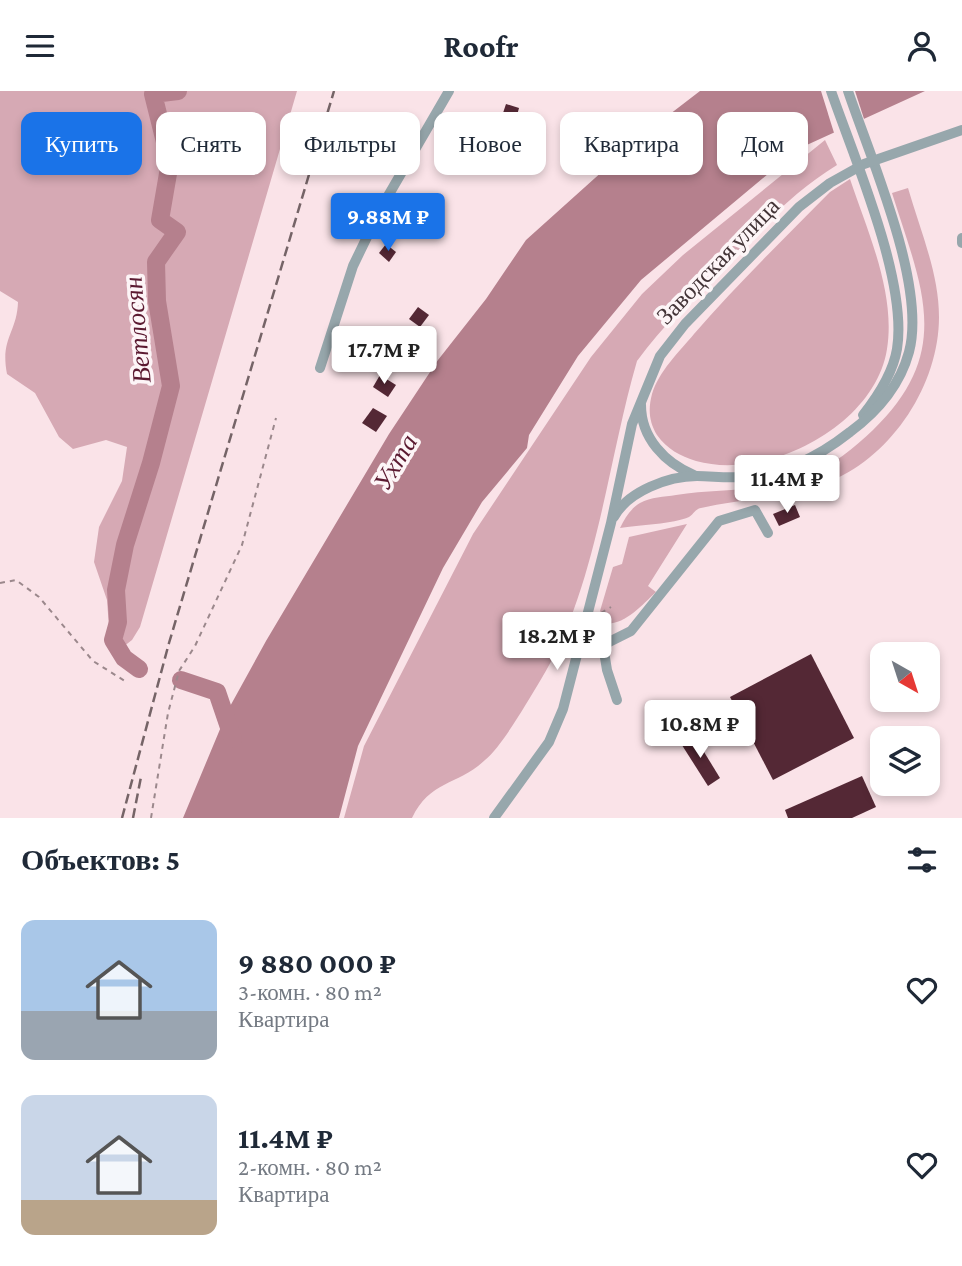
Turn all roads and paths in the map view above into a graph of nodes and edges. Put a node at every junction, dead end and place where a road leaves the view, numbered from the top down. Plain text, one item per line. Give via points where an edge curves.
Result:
1 (449, 91) edge
2 (831, 91) edge
3 (848, 91) edge
4 (962, 130) edge
5 (962, 238) edge
6 (962, 243) edge
7 (320, 368) dead end
8 (642, 394) junction
9 (276, 418) dead end
10 (836, 443) junction
11 (694, 475) junction
12 (611, 523) junction
13 (768, 533) dead end
14 (0, 583) edge
15 (611, 607) dead end
16 (601, 613) dead end
17 (581, 639) junction
18 (603, 645) junction
19 (128, 683) dead end
20 (617, 700) dead end
21 (151, 818) edge
22 (494, 818) edge

1 - 7 street via 381,208 353,267
2 - 10 street via 894,286 898,316 897,348 887,377
3 - 10 street via 883,195 913,317 911,344 900,375 882,402
4 - 8 street, Заводская улица via 864,165 814,194 685,324 660,356
5 - 6 street
8 - 11 street via 642,420 650,439 668,459
8 - 12 street, Заводская улица
9 - 21 path via 242,545 179,671
10 - 11 street via 776,472
11 - 12 street via 641,492 621,506
12 - 17 street, Заводская улица
13 - 18 street via 755,510 719,521 631,631
14 - 19 path via 16,580 39,597 93,661
15 - 16 path
17 - 18 street
17 - 22 street, Заводская улица via 563,709 549,742
18 - 20 street

